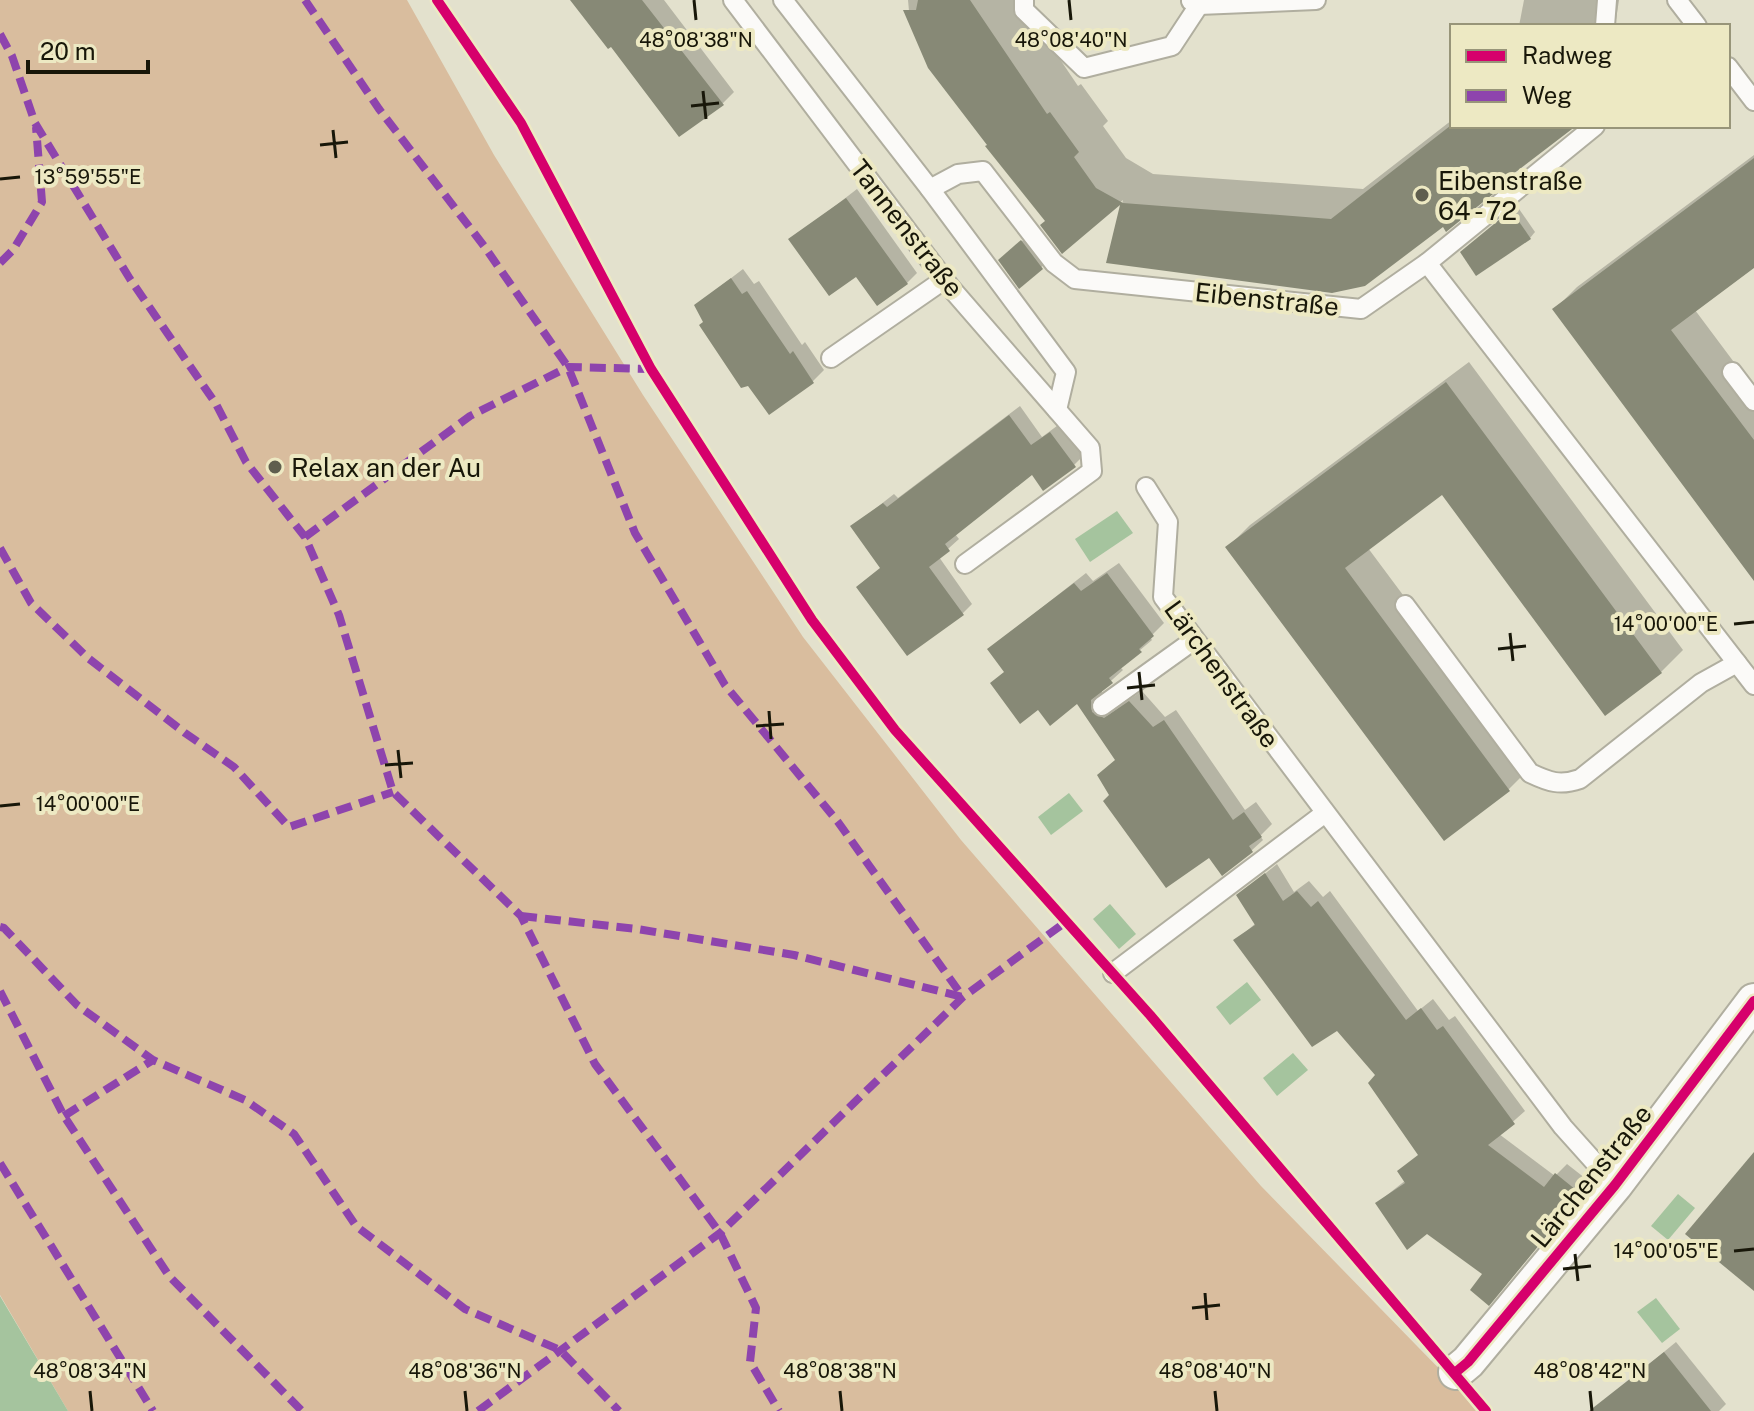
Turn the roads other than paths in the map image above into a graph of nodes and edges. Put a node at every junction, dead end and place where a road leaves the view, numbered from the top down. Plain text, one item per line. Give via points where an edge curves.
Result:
1 (733, 0) edge
2 (783, 0) edge
3 (1024, 0) edge
4 (1316, 0) edge
5 (1607, 0) edge
6 (1677, 0) edge
7 (1193, 3) edge
8 (1605, 24) edge
9 (1695, 24) edge
10 (1730, 70) edge
11 (1754, 101) edge
12 (1593, 128) edge
13 (930, 189) junction
14 (1427, 263) junction
15 (945, 279) junction
16 (831, 358) dead end
17 (1732, 372) dead end
18 (1754, 401) edge
19 (1057, 410) junction
20 (1146, 487) dead end
21 (965, 564) dead end
22 (1405, 605) dead end
23 (1194, 640) junction
24 (1737, 663) junction
25 (1754, 685) edge
26 (1102, 706) dead end
27 (1325, 813) junction
28 (1113, 973) dead end
29 (1754, 1001) edge
30 (1615, 1185) junction
31 (1456, 1372) dead end

1 - 15 lane, Tannenstraße
2 - 13 lane
3 - 7 lane via 1024,10 1084,68 1172,46
4 - 7 lane
5 - 8 lane
6 - 9 lane
10 - 11 lane
12 - 14 lane, Eibenstraße
13 - 14 lane, Eibenstraße via 958,174 983,171 1054,263 1075,279 1361,309
13 - 19 lane via 1066,372
14 - 24 lane
15 - 16 lane
15 - 19 lane, Tannenstraße
17 - 18 lane
19 - 21 lane, Tannenstraße via 1090,448 1092,471
20 - 23 lane, Lärchenstraße via 1168,522 1163,597
22 - 24 lane via 1530,773 1549,783 1580,779 1701,683
23 - 26 lane
23 - 27 lane, Lärchenstraße
24 - 25 lane
27 - 28 lane
27 - 30 lane, Lärchenstraße via 1563,1127
29 - 30 street, Lärchenstraße
30 - 31 street, Lärchenstraße

